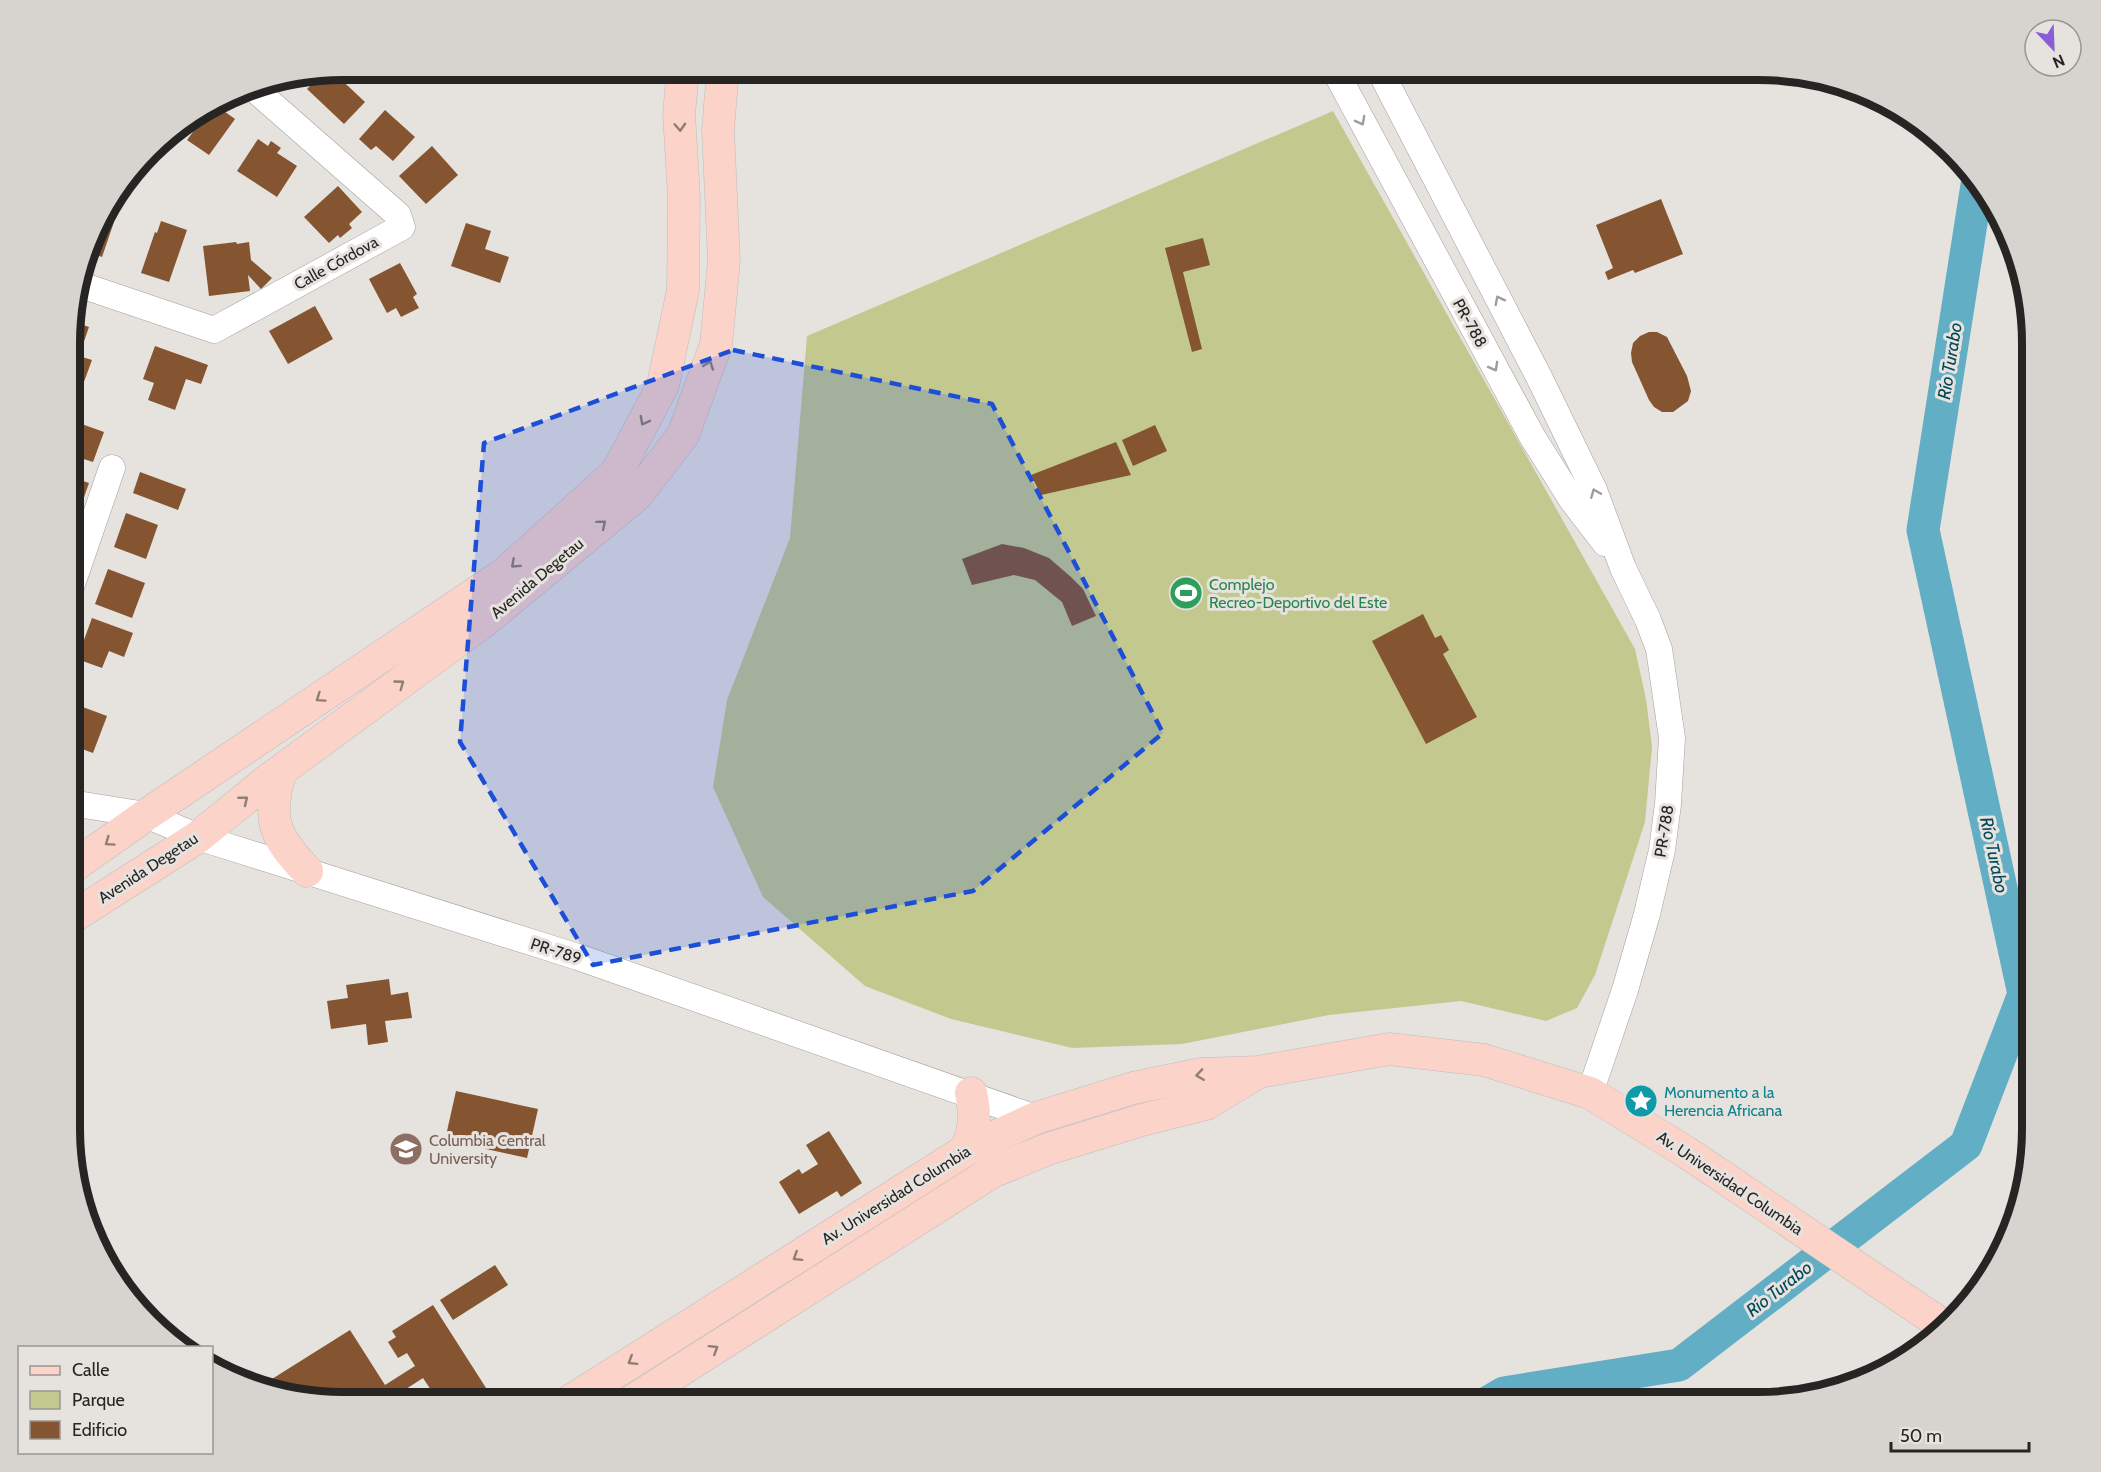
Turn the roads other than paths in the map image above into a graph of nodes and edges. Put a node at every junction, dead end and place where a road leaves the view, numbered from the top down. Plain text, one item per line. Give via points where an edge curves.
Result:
1 (682, 80) edge
2 (722, 80) edge
3 (1340, 80) edge
4 (1385, 80) edge
5 (259, 93) edge
6 (1427, 162) junction
7 (1392, 179) junction
8 (1444, 194) junction
9 (1409, 212) junction
10 (86, 287) edge
11 (112, 468) dead end
12 (80, 561) edge
13 (1623, 568) junction
14 (281, 771) junction
15 (80, 805) edge
16 (146, 816) junction
17 (198, 837) junction
18 (80, 862) edge
19 (307, 871) junction
20 (80, 912) edge
21 (1258, 1072) junction
22 (971, 1093) junction
23 (1590, 1093) junction
24 (1168, 1114) junction
25 (1036, 1118) junction
26 (966, 1150) junction
27 (836, 1271) junction
28 (1880, 1285) junction
29 (1938, 1322) edge
30 (1921, 1337) edge
31 (605, 1392) edge
32 (645, 1392) edge

1 -> 16 main road, Avenida Degetau via 679,114 684,197 682,290 663,385 617,472 504,574
14 -> 2 main road, Avenida Degetau via 482,623 637,495 683,435 716,345 724,261 718,130
3 -> 7 street, PR-788 / PR-788
4 - 6 street, PR-788 / PR-788
5 - 10 street, Calle Córdova via 398,215 402,227 213,330
6 - 7 street
6 - 8 street, PR-788 / PR-788
7 - 9 street, PR-788 / PR-788
8 - 9 street
13 -> 8 street, PR-788 / PR-788 via 1594,490
9 -> 13 street, PR-788 / PR-788 via 1533,438 1572,500
11 - 12 street
13 - 23 street, PR-788 / PR-788 via 1659,649 1672,738 1671,772 1662,850 1647,914
17 -> 14 main road, Avenida Degetau
14 - 19 main road via 273,800 275,827 285,846
15 - 16 street, PR-789 / PR-789
16 - 17 street, PR-789 / PR-789
16 -> 18 main road, Avenida Degetau
17 - 19 street, PR-789 / PR-789
17 - 20 main road, Avenida Degetau
19 - 22 street, PR-789 / PR-789 via 589,961
21 - 23 main road, Av. Universidad Columbia via 1389,1049 1484,1060
21 - 24 main road, Av. Universidad Columbia via 1206,1104
21 -> 25 main road, Av. Universidad Columbia via 1201,1074 1133,1088
22 - 25 street, PR-789 / PR-789
22 - 26 main road via 975,1113
23 - 28 main road, Av. Universidad Columbia via 1686,1152
24 - 25 main road via 1132,1113 1070,1125
24 - 27 main road, Av. Universidad Columbia via 1048,1149 992,1172
25 - 26 main road, Av. Universidad Columbia
25 - 27 main road via 1025,1136 1010,1149 875,1234 840,1262
26 -> 31 main road, Av. Universidad Columbia
32 -> 27 main road, Av. Universidad Columbia
28 - 29 main road, Av. Universidad Columbia
28 - 30 main road, Av. Universidad Columbia via 1902,1323

